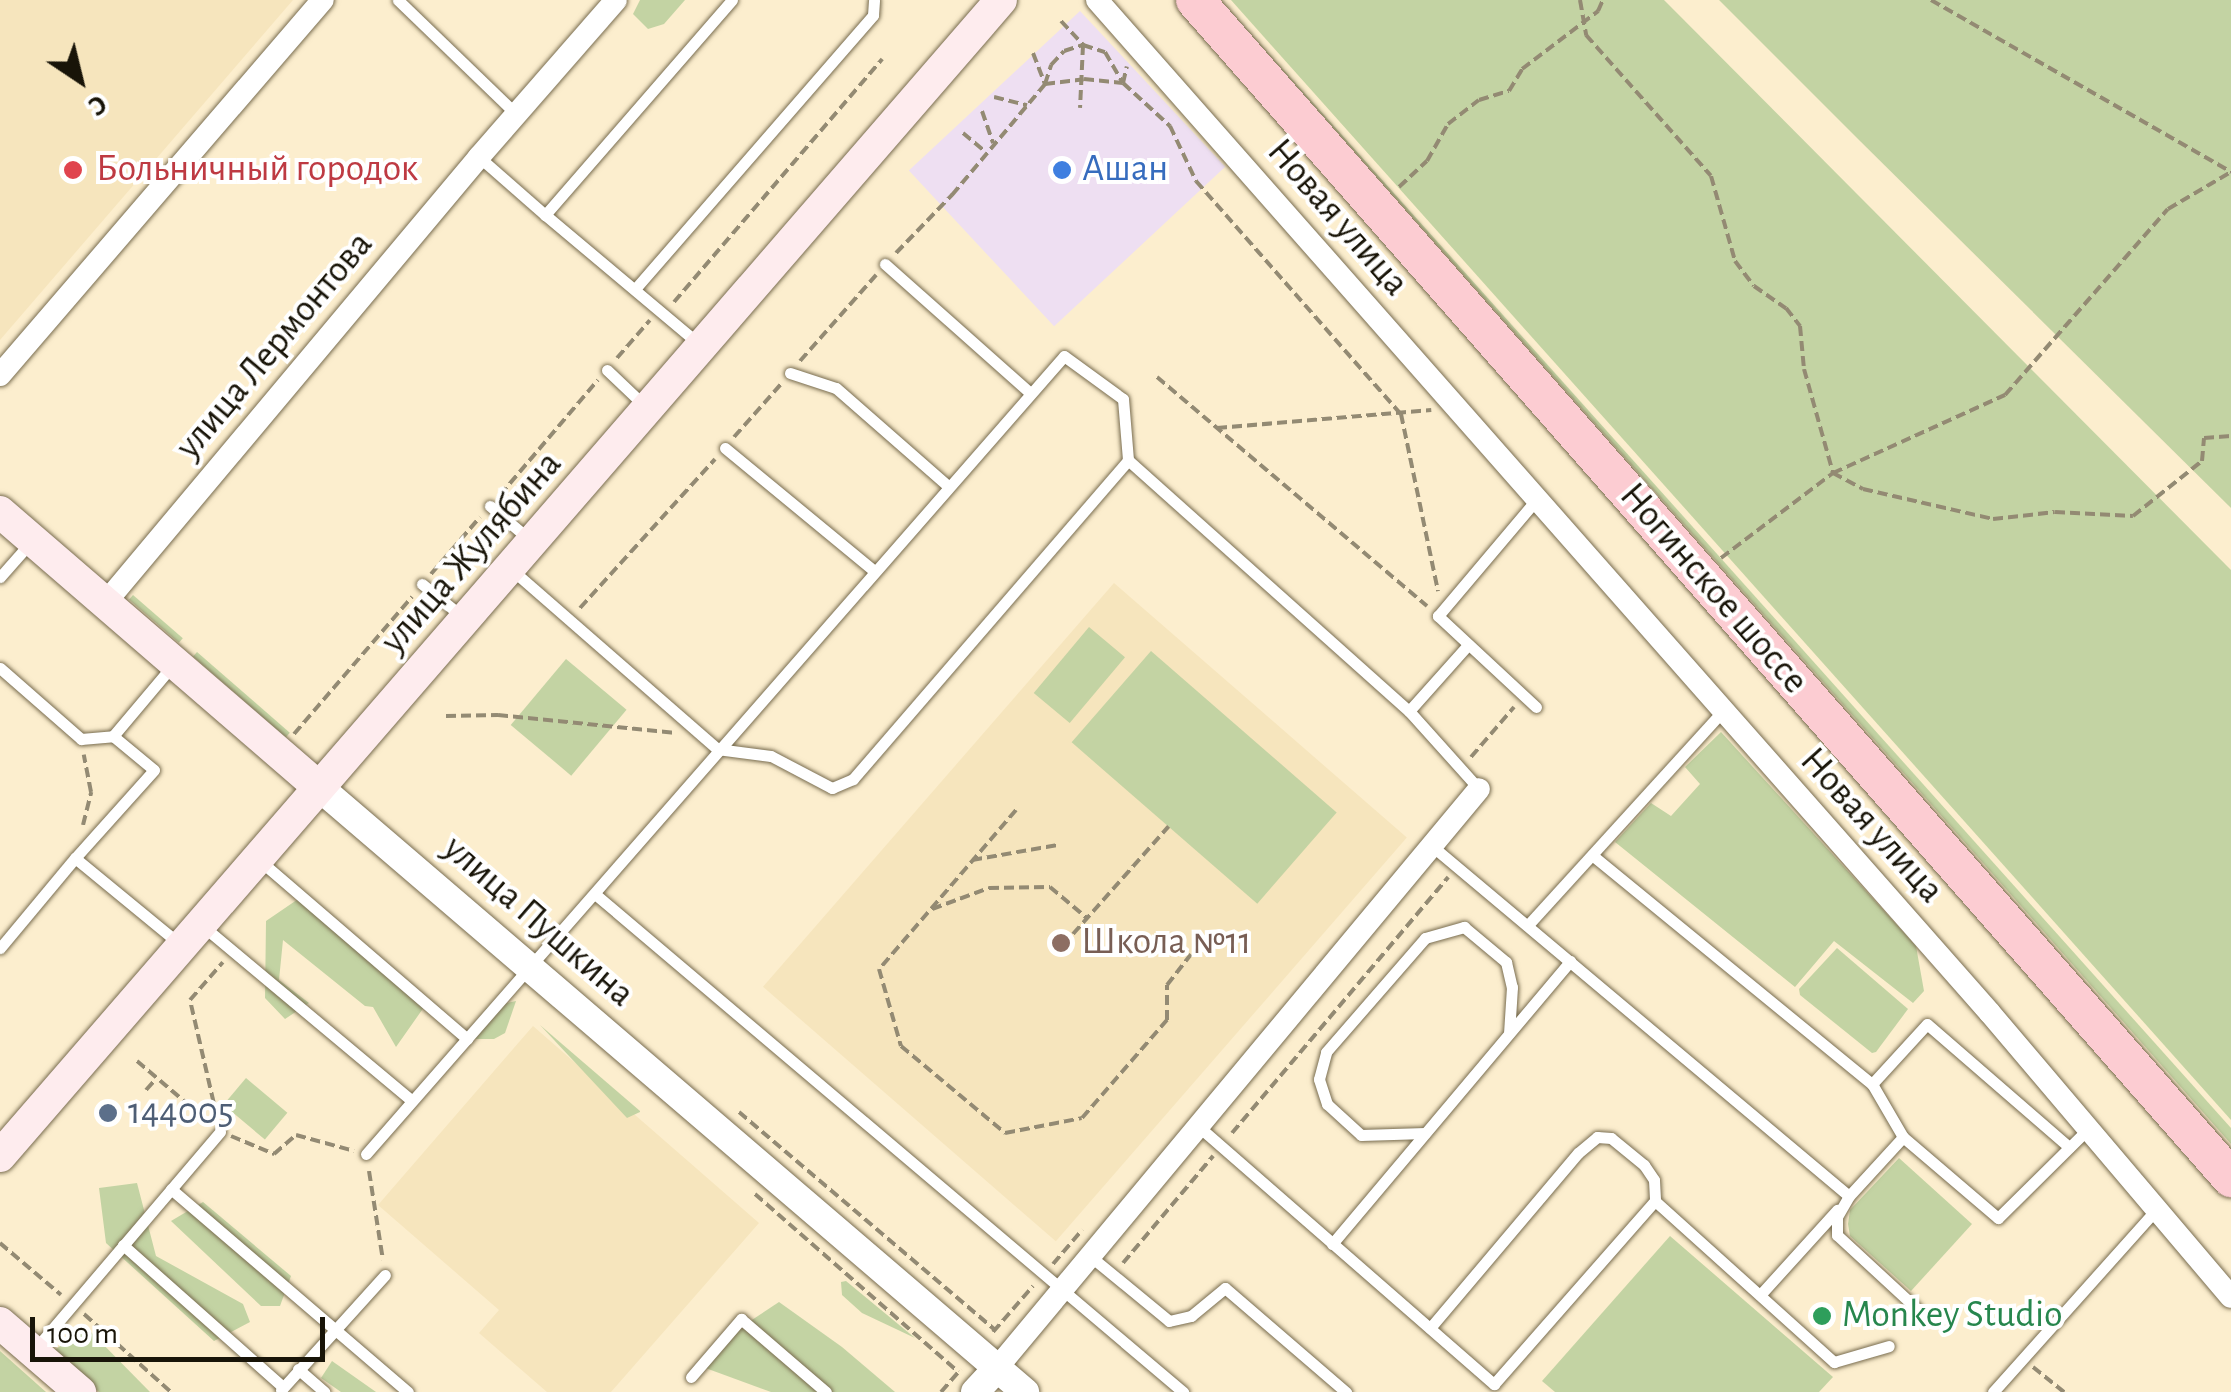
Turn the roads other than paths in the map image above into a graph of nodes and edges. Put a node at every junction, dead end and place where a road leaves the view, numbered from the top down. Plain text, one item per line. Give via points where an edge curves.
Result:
1 (323, 0) edge
2 (398, 0) edge
3 (616, 0) edge
4 (732, 0) edge
5 (874, 0) edge
6 (1000, 0) edge
7 (1097, 0) edge
8 (1195, 0) edge
9 (516, 114) junction
10 (478, 157) junction
11 (545, 215) junction
12 (885, 264) road end
13 (634, 289) junction
14 (702, 347) junction
15 (607, 370) road end
16 (790, 373) road end
17 (0, 375) edge
18 (1029, 392) junction
19 (650, 410) junction
20 (725, 448) road end
21 (1128, 460) junction
22 (948, 486) junction
23 (1537, 499) junction
24 (490, 506) road end
25 (0, 512) edge
26 (33, 541) junction
27 (533, 543) junction
28 (511, 569) junction
29 (874, 571) junction
30 (0, 578) edge
31 (422, 584) road end
32 (106, 602) junction
33 (467, 620) junction
34 (1467, 646) junction
35 (175, 662) junction
36 (0, 668) edge
37 (1536, 708) dead end
38 (1410, 711) junction
39 (1723, 712) junction
40 (113, 736) junction
41 (718, 749) junction
42 (319, 787) junction
43 (1480, 789) joint
44 (1432, 846) junction
45 (1592, 855) junction
46 (76, 858) junction
47 (256, 858) junction
48 (596, 894) junction
49 (1528, 925) junction
50 (190, 934) junction
51 (0, 948) edge
52 (1570, 961) junction
53 (530, 967) junction
54 (1509, 1033) junction
55 (467, 1039) junction
56 (1872, 1084) junction
57 (412, 1101) junction
58 (1198, 1126) junction
59 (2088, 1130) junction
60 (220, 1132) road end
61 (1425, 1133) junction
62 (1903, 1136) junction
63 (2069, 1147) junction
64 (366, 1154) road end
65 (0, 1156) edge
66 (2231, 1178) edge
67 (172, 1188) junction
68 (1850, 1196) junction
69 (1656, 1201) junction
70 (2155, 1211) junction
71 (1332, 1244) junction
72 (122, 1245) junction
73 (1090, 1256) junction
74 (385, 1274) road end
75 (1062, 1289) junction
76 (1760, 1296) junction
77 (2231, 1297) edge
78 (1916, 1308) dead end
79 (0, 1323) edge
80 (335, 1328) junction
81 (1430, 1328) junction
82 (1889, 1346) dead end
83 (33, 1352) junction
84 (981, 1368) edge
85 (298, 1369) junction
86 (691, 1376) dead end
87 (281, 1389) edge
88 (80, 1392) edge
89 (324, 1392) edge
90 (408, 1392) edge
91 (826, 1392) edge
92 (1025, 1392) edge
93 (1183, 1392) edge
94 (1346, 1392) edge
95 (1993, 1392) edge

1 - 17 street
2 - 9 lane
3 - 9 street, улица Лермонтова
4 - 11 lane
5 - 13 lane via 873,15
6 - 14 main road, улица Жулябина
7 - 23 street, Новая улица
8 - 66 highway, Ногинское шоссе
9 - 10 street, улица Лермонтова
10 - 11 lane
10 - 32 street, улица Лермонтова
11 - 13 lane
12 - 18 lane
13 - 14 lane
14 - 19 main road, улица Жулябина
15 - 19 lane
16 - 22 lane via 836,388
18 - 21 lane via 1064,356 1123,398
18 - 22 lane
19 - 27 main road, улица Жулябина
20 - 29 lane
21 - 38 lane
21 - 41 lane via 853,780 832,788 771,756
22 - 29 lane
23 - 34 lane via 1438,616
23 - 39 street, Новая улица
24 - 27 lane
25 - 26 main road, улица Пушкина
26 - 30 lane
26 - 32 main road, улица Пушкина
27 - 28 main road, улица Жулябина
28 - 33 main road, улица Жулябина
28 - 41 lane
29 - 41 lane
31 - 33 lane
32 - 35 main road, улица Пушкина
33 - 42 main road, улица Жулябина
34 - 37 lane
34 - 38 lane
35 - 40 lane
35 - 42 main road, улица Пушкина
36 - 40 lane via 81,738
38 - 43 lane
39 - 45 lane
39 - 59 street, Новая улица
40 - 46 lane via 154,770
41 - 48 lane
42 - 47 main road, улица Жулябина
42 - 53 street, улица Пушкина
43 - 44 street
44 - 49 lane
44 - 58 street
45 - 49 lane
45 - 56 lane
46 - 50 lane
46 - 51 lane
47 - 50 main road, улица Жулябина
47 - 55 lane
48 - 53 lane
48 - 75 lane
49 - 52 lane
50 - 57 lane via 232,951
50 - 65 main road, улица Жулябина
52 - 54 lane
52 - 68 lane
53 - 55 lane
53 - 84 street, улица Пушкина
54 - 61 lane
54 - 61 lane via 1506,962 1464,927 1425,938 1326,1052 1320,1079 1327,1104 1362,1135
55 - 57 lane
56 - 62 lane
56 - 63 lane via 1927,1024
57 - 64 lane
58 - 71 lane
58 - 73 street
59 - 63 lane
59 - 70 street, Новая улица
60 - 67 lane
61 - 71 lane
62 - 63 lane via 1998,1218
62 - 68 lane
67 - 72 lane
67 - 80 lane
68 - 76 lane
68 - 78 lane via 1837,1217 1837,1235
69 - 76 lane
69 - 81 lane via 1494,1384
69 - 81 lane via 1644,1165 1611,1138 1597,1137
70 - 77 street, Новая улица
70 - 95 lane
71 - 81 lane
72 - 83 lane
72 - 87 lane
73 - 75 street
73 - 94 lane via 1169,1321 1192,1316 1225,1288
74 - 80 lane
75 - 84 street
75 - 93 lane
76 - 82 lane via 1834,1362
79 - 83 main road
80 - 85 lane
80 - 90 lane
83 - 88 main road
84 - 92 street, улица Пушкина
85 - 87 lane
85 - 89 lane
86 - 91 lane via 741,1319

